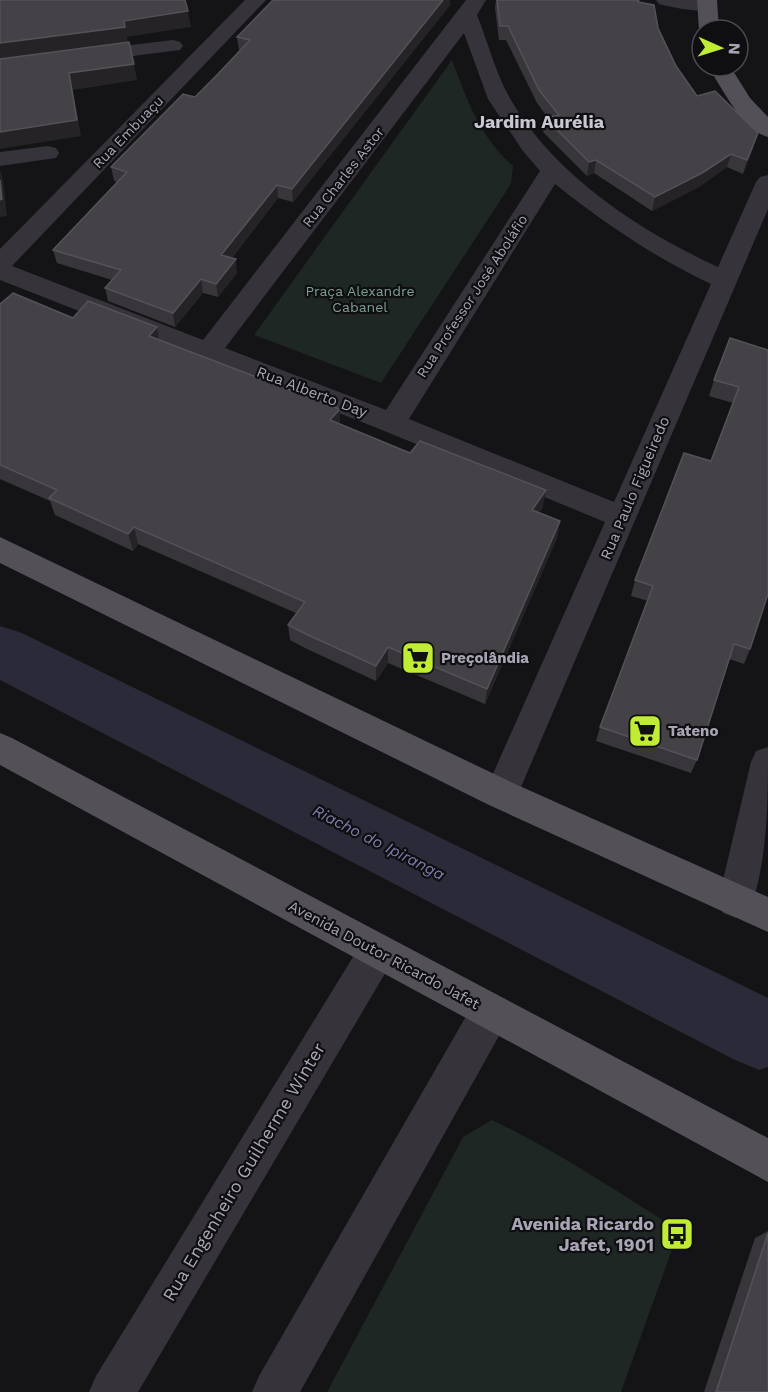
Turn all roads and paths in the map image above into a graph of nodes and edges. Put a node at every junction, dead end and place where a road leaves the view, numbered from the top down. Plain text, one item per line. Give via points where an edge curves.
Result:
1 (256, 0) edge
2 (666, 0) edge
3 (707, 3) edge
4 (471, 8) edge
5 (708, 18) edge
6 (172, 46) dead end
7 (0, 67) edge
8 (726, 78) edge
9 (768, 130) edge
10 (48, 153) dead end
11 (0, 159) edge
12 (552, 170) junction
13 (768, 182) edge
14 (0, 264) edge
15 (0, 271) edge
16 (723, 280) junction
17 (208, 352) junction
18 (392, 423) junction
19 (622, 517) junction
20 (0, 549) edge
21 (0, 748) edge
22 (768, 762) edge
23 (501, 794) junction
24 (736, 901) junction
25 (768, 915) edge
26 (376, 952) junction
27 (490, 1012) junction
28 (768, 1161) edge
29 (112, 1392) edge
30 (275, 1392) edge

1 - 14 street, Rua Embuaçu
2 - 3 street
3 - 5 main road
4 - 12 street via 500,99
4 - 17 street, Rua Charles Astor
6 - 7 street
8 - 9 main road via 741,102
10 - 11 street
12 - 16 street via 603,210 677,258
12 - 18 street, Rua Professor José Aboláfio
13 - 16 street, Rua Paulo Figueiredo
15 - 17 street, Rua Alberto Day
16 - 19 street, Rua Paulo Figueiredo
17 - 18 street, Rua Alberto Day
18 - 19 street, Rua Alberto Day
19 - 23 street, Rua Paulo Figueiredo
20 - 23 main road
21 - 26 main road, Avenida Doutor Ricardo Jafet
22 - 24 street
23 - 24 main road
24 - 25 main road
26 - 27 main road, Avenida Doutor Ricardo Jafet
26 - 29 street, Rua Engenheiro Guilherme Winter
27 - 28 main road, Avenida Doutor Ricardo Jafet
27 - 30 street

